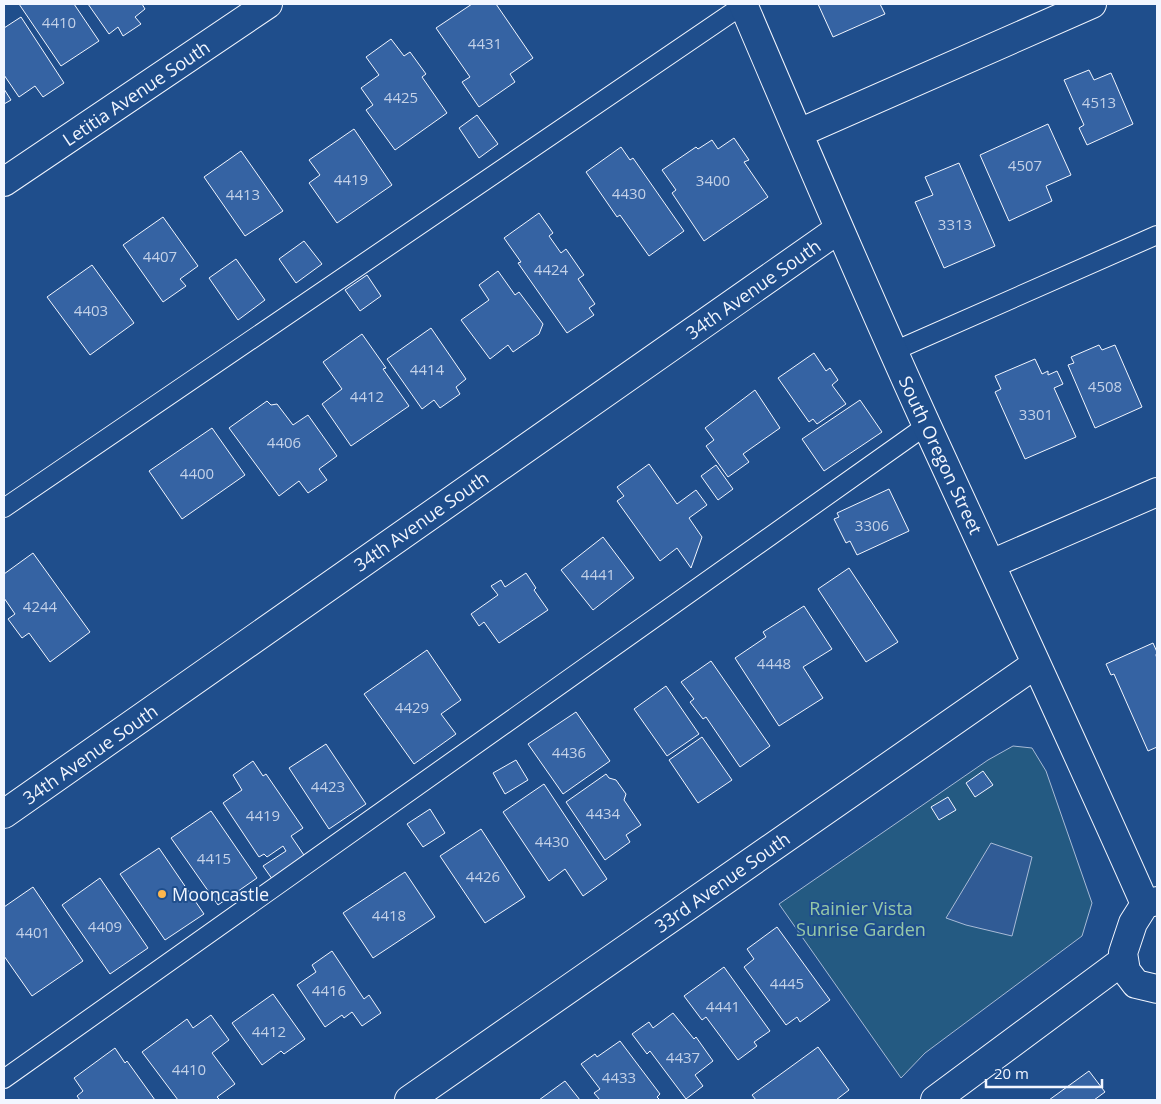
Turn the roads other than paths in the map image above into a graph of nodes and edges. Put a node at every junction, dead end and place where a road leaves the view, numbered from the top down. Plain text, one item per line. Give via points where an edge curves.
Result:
1 (268, 4) edge
2 (743, 4) edge
3 (1092, 4) edge
4 (799, 133) junction
5 (4, 182) edge
6 (839, 229) junction
7 (1157, 235) edge
8 (894, 351) junction
9 (927, 425) junction
10 (1157, 492) edge
11 (4, 508) edge
12 (991, 564) junction
13 (1036, 664) junction
14 (4, 814) edge
15 (1151, 903) edge
16 (1124, 960) junction
17 (1157, 989) edge
18 (4, 1079) edge
19 (940, 1098) edge
20 (409, 1100) edge

1 - 5 street, Letitia Avenue South
2 - 4 street, South Oregon Street
2 - 11 lane
3 - 4 street
4 - 6 street, South Oregon Street
6 - 8 street, South Oregon Street
6 - 14 street, 34th Avenue South
7 - 8 lane
8 - 9 street, South Oregon Street
9 - 12 street, South Oregon Street
9 - 18 lane
10 - 12 street
12 - 13 street, South Oregon Street
13 - 15 street, South Oregon Street
13 - 20 street, 33rd Avenue South
15 - 16 street via 1133,923 1123,952
16 - 17 street via 1126,971 1136,984
16 - 19 street

